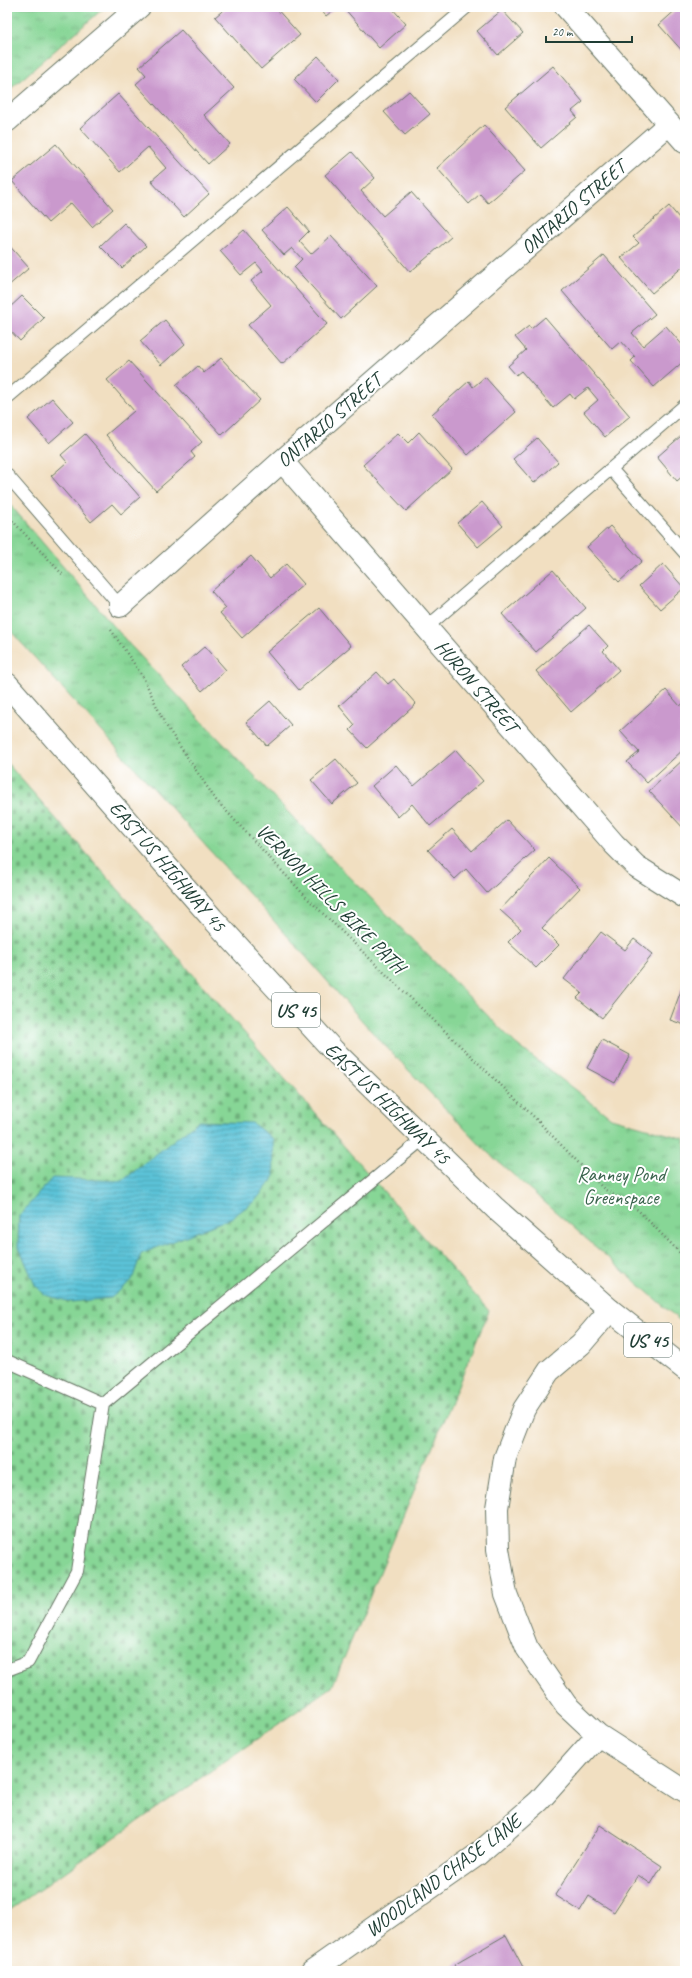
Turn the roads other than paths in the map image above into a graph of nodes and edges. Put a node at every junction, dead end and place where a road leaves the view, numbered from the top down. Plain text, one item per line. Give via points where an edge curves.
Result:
1 (139, 7) edge
2 (467, 7) edge
3 (566, 7) edge
4 (7, 121) edge
5 (669, 124) junction
6 (685, 142) edge
7 (7, 398) edge
8 (685, 405) edge
9 (282, 460) junction
10 (611, 469) junction
11 (7, 475) edge
12 (685, 553) edge
13 (120, 606) joint
14 (427, 627) junction
15 (7, 684) edge
16 (685, 897) edge
17 (424, 1138) junction
18 (610, 1310) junction
19 (7, 1361) edge
20 (685, 1370) edge
21 (103, 1404) junction
22 (7, 1670) edge
23 (598, 1735) junction
24 (685, 1791) edge
25 (312, 1971) edge

1 - 4 street
2 - 7 lane
3 - 5 street
5 - 6 street
5 - 9 street, ONTARIO STREET
8 - 10 lane
9 - 13 street, ONTARIO STREET
9 - 14 street, HURON STREET
10 - 12 lane
10 - 14 lane
11 - 13 lane, ONTARIO STREET
14 - 16 street, HURON STREET via 614,844 636,866
15 - 17 street, EAST US HIGHWAY 45 / US 45 via 212,918 333,1050
17 - 18 street, EAST US HIGHWAY 45 / US 45 via 495,1208
17 - 21 lane
18 - 20 street, EAST US HIGHWAY 45 / US 45
18 - 23 street via 581,1344 549,1371 524,1409 505,1458 497,1508 498,1549 506,1594 527,1648 566,1705
19 - 21 lane
21 - 22 lane via 77,1571 28,1662
23 - 24 street
23 - 25 street, WOODLAND CHASE LANE via 539,1801 477,1855

